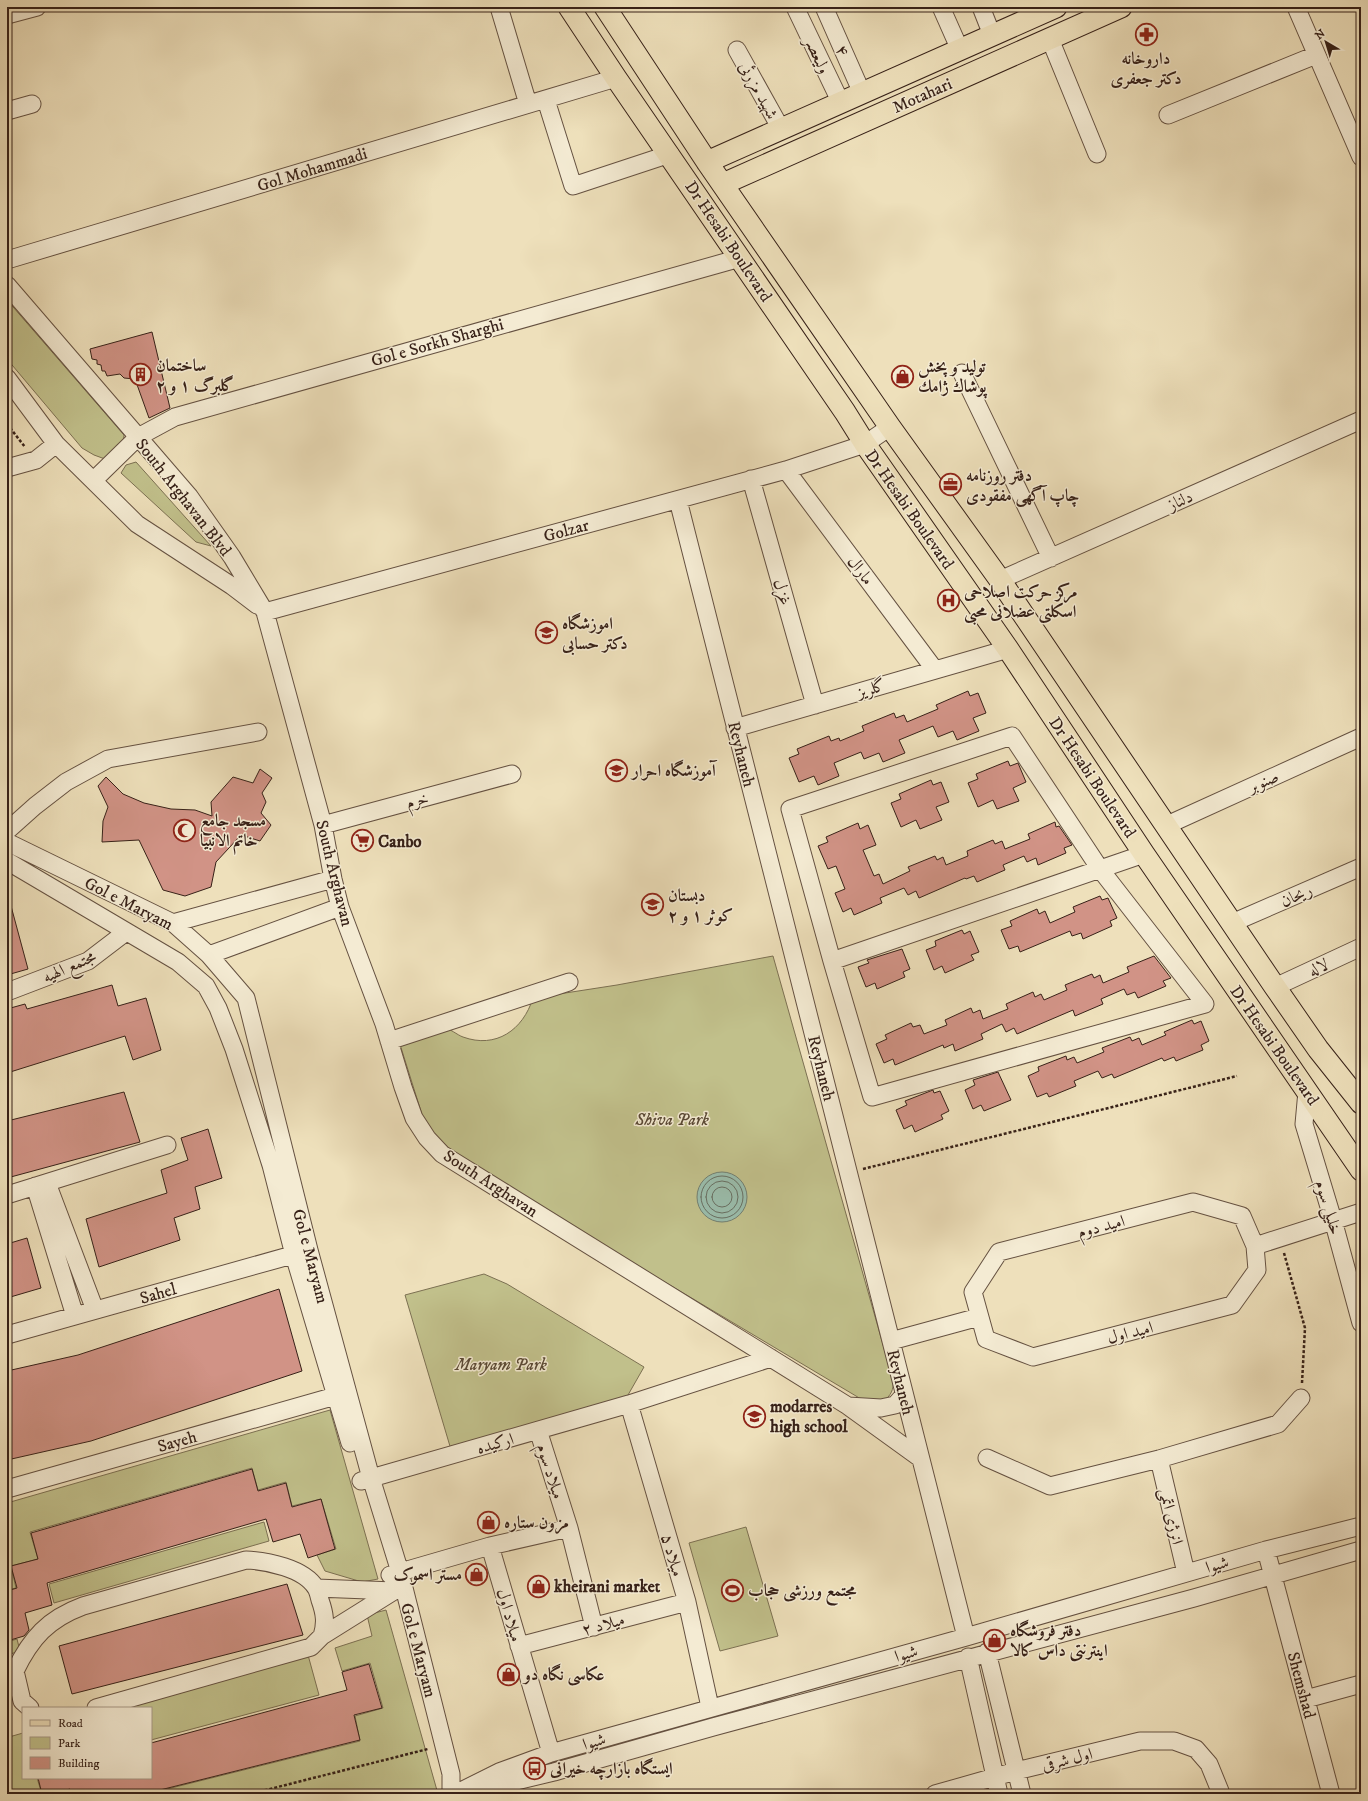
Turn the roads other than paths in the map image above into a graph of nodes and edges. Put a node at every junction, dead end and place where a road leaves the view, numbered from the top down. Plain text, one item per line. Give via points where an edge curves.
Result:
1 (36, 7) edge
2 (499, 7) edge
3 (570, 7) edge
4 (605, 7) edge
5 (795, 7) edge
6 (824, 7) edge
7 (941, 7) edge
8 (981, 7) edge
9 (1056, 7) edge
10 (1121, 7) edge
11 (1296, 7) edge
12 (1025, 13) edge
13 (7, 15) edge
14 (992, 35) junction
15 (1050, 39) junction
16 (737, 50) dead end
17 (960, 50) junction
18 (1316, 55) junction
19 (616, 78) junction
20 (862, 93) junction
21 (546, 100) junction
22 (840, 103) junction
23 (32, 104) dead end
24 (528, 104) junction
25 (7, 111) edge
26 (1168, 115) dead end
27 (772, 133) junction
28 (670, 154) junction
29 (1097, 154) dead end
30 (1361, 157) edge
31 (707, 162) junction
32 (773, 162) junction
33 (723, 184) junction
34 (740, 258) junction
35 (7, 260) edge
36 (7, 285) edge
37 (962, 373) dead end
38 (7, 378) edge
39 (1361, 420) edge
40 (890, 427) junction
41 (138, 437) junction
42 (56, 444) junction
43 (865, 444) junction
44 (7, 468) edge
45 (786, 470) junction
46 (751, 479) junction
47 (94, 480) junction
48 (678, 500) junction
49 (1051, 558) junction
50 (1000, 580) junction
51 (265, 612) junction
52 (1008, 649) junction
53 (935, 670) junction
54 (815, 705) junction
55 (735, 728) junction
56 (258, 732) dead end
57 (1361, 737) edge
58 (512, 774) dead end
59 (323, 825) junction
60 (1165, 826) junction
61 (7, 831) edge
62 (7, 842) edge
63 (1144, 854) junction
64 (7, 861) edge
65 (1361, 867) edge
66 (1100, 869) junction
67 (333, 879) junction
68 (340, 907) junction
69 (173, 923) junction
70 (1232, 924) junction
71 (126, 932) junction
72 (1361, 947) edge
73 (209, 955) junction
74 (832, 961) junction
75 (570, 982) dead end
76 (1276, 987) junction
77 (7, 992) edge
78 (389, 1041) junction
79 (1307, 1091) junction
80 (1361, 1103) edge
81 (167, 1145) dead end
82 (1361, 1170) edge
83 (41, 1184) junction
84 (7, 1195) edge
85 (1361, 1212) edge
86 (1333, 1220) junction
87 (1255, 1246) junction
88 (301, 1252) junction
89 (1349, 1275) junction
90 (1361, 1293) edge
91 (95, 1310) junction
92 (75, 1316) junction
93 (979, 1317) junction
94 (1361, 1323) edge
95 (7, 1335) edge
96 (891, 1341) junction
97 (771, 1358) junction
98 (342, 1394) junction
99 (904, 1395) junction
100 (1301, 1398) road end
101 (628, 1404) junction
102 (848, 1406) junction
103 (538, 1430) junction
104 (920, 1458) junction
105 (987, 1458) dead end
106 (1159, 1459) junction
107 (366, 1479) junction
108 (7, 1489) edge
109 (1361, 1526) edge
110 (569, 1528) junction
111 (490, 1546) junction
112 (1266, 1550) junction
113 (1361, 1550) edge
114 (394, 1573) junction
115 (1186, 1573) junction
116 (1274, 1575) junction
117 (316, 1588) junction
118 (399, 1590) junction
119 (687, 1602) junction
120 (594, 1627) junction
121 (322, 1636) junction
122 (966, 1637) junction
123 (519, 1646) junction
124 (987, 1652) junction
125 (968, 1657) junction
126 (855, 1668) junction
127 (1361, 1684) edge
128 (859, 1687) junction
129 (1306, 1699) junction
130 (29, 1707) edge
131 (100, 1707) edge
132 (710, 1707) junction
133 (551, 1753) junction
134 (1016, 1771) junction
135 (995, 1778) junction
136 (450, 1794) edge
137 (455, 1794) edge
138 (462, 1794) edge
139 (935, 1794) edge
140 (999, 1794) edge
141 (1022, 1794) edge
142 (1219, 1794) edge
143 (1331, 1794) edge

1 - 13 street
2 - 24 street
3 - 19 main road, Dr Hesabi Boulevard
4 - 31 main road, Dr Hesabi Boulevard
5 - 22 street, ولیعصر
6 - 20 street, ۴
7 - 17 street
8 - 14 street
9 - 12 main road, Motahari
10 - 15 main road, Motahari
11 - 18 street
12 - 14 main road, Motahari
14 - 17 main road, Motahari
15 - 29 street
15 - 32 main road, Motahari
16 - 27 street, شهید مزرئی
17 - 20 main road, Motahari
18 - 26 street
18 - 30 street
19 - 21 street, Gol Mohammadi
19 - 28 main road, Dr Hesabi Boulevard
20 - 22 main road, Motahari
21 - 24 street, Gol Mohammadi
21 - 28 street via 573,186
22 - 27 main road, Motahari
23 - 25 street
24 - 35 street, Gol Mohammadi
27 - 31 main road, Motahari
27 - 32 main road via 760,142 760,148
28 - 34 main road, Dr Hesabi Boulevard
31 - 33 main road, Dr Hesabi Boulevard
32 - 33 main road, Motahari
33 - 40 main road, Dr Hesabi Boulevard
34 - 41 street, Gol e Sorkh Sharghi via 175,417
34 - 43 main road, Dr Hesabi Boulevard
36 - 41 street, South Arghavan Blvd
37 - 49 street
38 - 42 street, South Arghavan Blvd
39 - 49 street, دلناز
40 - 43 street, Golzar
40 - 50 main road, Dr Hesabi Boulevard
41 - 47 street, Gol e Sorkh Sharghi
41 - 51 street, South Arghavan Blvd via 189,496 232,557
42 - 44 street via 36,460
42 - 47 street, South Arghavan Blvd
43 - 45 street, Golzar
43 - 52 main road, Dr Hesabi Boulevard
45 - 46 street, Golzar
45 - 53 street, مارال
46 - 48 street, Golzar
46 - 54 street, غزل
47 - 51 street, South Arghavan Blvd via 137,524 232,586
48 - 51 street, Golzar
48 - 55 street, Reyhaneh
49 - 50 street, دلناز
50 - 60 main road, Dr Hesabi Boulevard
51 - 59 street, South Arghavan
52 - 53 street, گلریز
52 - 63 main road, Dr Hesabi Boulevard
53 - 54 street, گلریز
54 - 55 street, گلریز
55 - 96 street, Reyhaneh
56 - 61 street via 108,758 66,782
57 - 60 street, صنوبر
58 - 59 street, خرم
59 - 67 street, South Arghavan
60 - 70 main road, Dr Hesabi Boulevard
62 - 69 street, Gol e Maryam
63 - 66 street
63 - 79 main road, Dr Hesabi Boulevard
64 - 71 street, Gol e Maryam
65 - 70 street, ریحان
66 - 74 street
66 - 74 street via 1012,736 790,809
66 - 74 street via 1205,1004 872,1097
67 - 68 street, South Arghavan
67 - 69 street
68 - 73 street
68 - 78 street, South Arghavan
69 - 73 street, Gol e Maryam
70 - 76 main road, Dr Hesabi Boulevard
71 - 77 street, مجتمع الهیه via 88,961
71 - 88 street, Gol e Maryam via 178,962 206,986 218,1008 234,1049
72 - 76 street, لاله
73 - 88 street, Gol e Maryam via 246,998
75 - 78 street
76 - 80 main road, Dr Hesabi Boulevard via 1318,1049
78 - 97 street, South Arghavan via 414,1118 427,1138 442,1154
79 - 82 main road, Dr Hesabi Boulevard
79 - 86 street, خلیلی سوم via 1304,1124
81 - 83 street
83 - 84 street
83 - 91 street
83 - 92 street
85 - 86 street
86 - 87 street
86 - 89 street, خلیلی سوم
87 - 93 street, امید اول via 1257,1270 1232,1306 1033,1357 986,1339
87 - 93 street, امید دوم via 1242,1216 1193,1202 999,1252 973,1292
88 - 91 street, Sahel
88 - 98 street, Gol e Maryam
89 - 90 street
89 - 94 street, خلیلی سوم
91 - 92 street, Sahel
92 - 95 street, Sahel
93 - 96 street
96 - 99 street, Reyhaneh
97 - 101 street, ارکیده
97 - 102 street, South Arghavan
98 - 107 street, Gol e Maryam
98 - 108 street, Sayeh
99 - 102 street via 895,1405 881,1408
99 - 104 street, Reyhaneh
100 - 106 street via 1278,1424
101 - 103 street, ارکیده
101 - 119 street, میلاد ۵
102 - 104 street, South Arghavan
103 - 107 street, ارکیده
103 - 110 street, میلاد سوم
104 - 122 street, Reyhaneh
105 - 106 street via 1050,1486
106 - 115 street, انرژی اتمی
107 - 114 street, Gol e Maryam
109 - 112 street, شیوا
110 - 111 street
110 - 120 street, میلاد سوم
111 - 114 street
111 - 123 street, میلاد اول
112 - 115 street, شیوا
112 - 116 street, Shemshad
113 - 116 street, شیوا
114 - 118 street, Gol e Maryam
115 - 122 street, شیوا
116 - 124 street, شیوا
116 - 129 street, Shemshad
117 - 118 street
117 - 121 street via 326,1623
117 - 130 street via 304,1576 289,1568 263,1561 246,1560 64,1613 47,1625 30,1644 15,1671 22,1701
118 - 121 street
118 - 136 street, Gol e Maryam via 441,1776
118 - 136 street, Gol e Maryam via 451,1774
119 - 120 street, میلاد ۲
119 - 132 street, میلاد ۵
120 - 123 street, میلاد ۲
121 - 131 street via 311,1647
122 - 126 street, شیوا
123 - 133 street, میلاد اول
124 - 125 street, شیوا
124 - 134 street
125 - 128 street, شیوا
125 - 135 street
126 - 128 street
126 - 132 street, شیوا
127 - 129 street
128 - 138 street, شیوا via 554,1772
129 - 143 street, Shemshad
132 - 133 street, شیوا
133 - 137 street, شیوا via 499,1772
134 - 135 street, اول شرقی
134 - 141 street
134 - 142 street, اول شرقی via 1140,1741 1174,1741 1196,1749 1209,1764
135 - 139 street, اول شرقی
135 - 140 street

